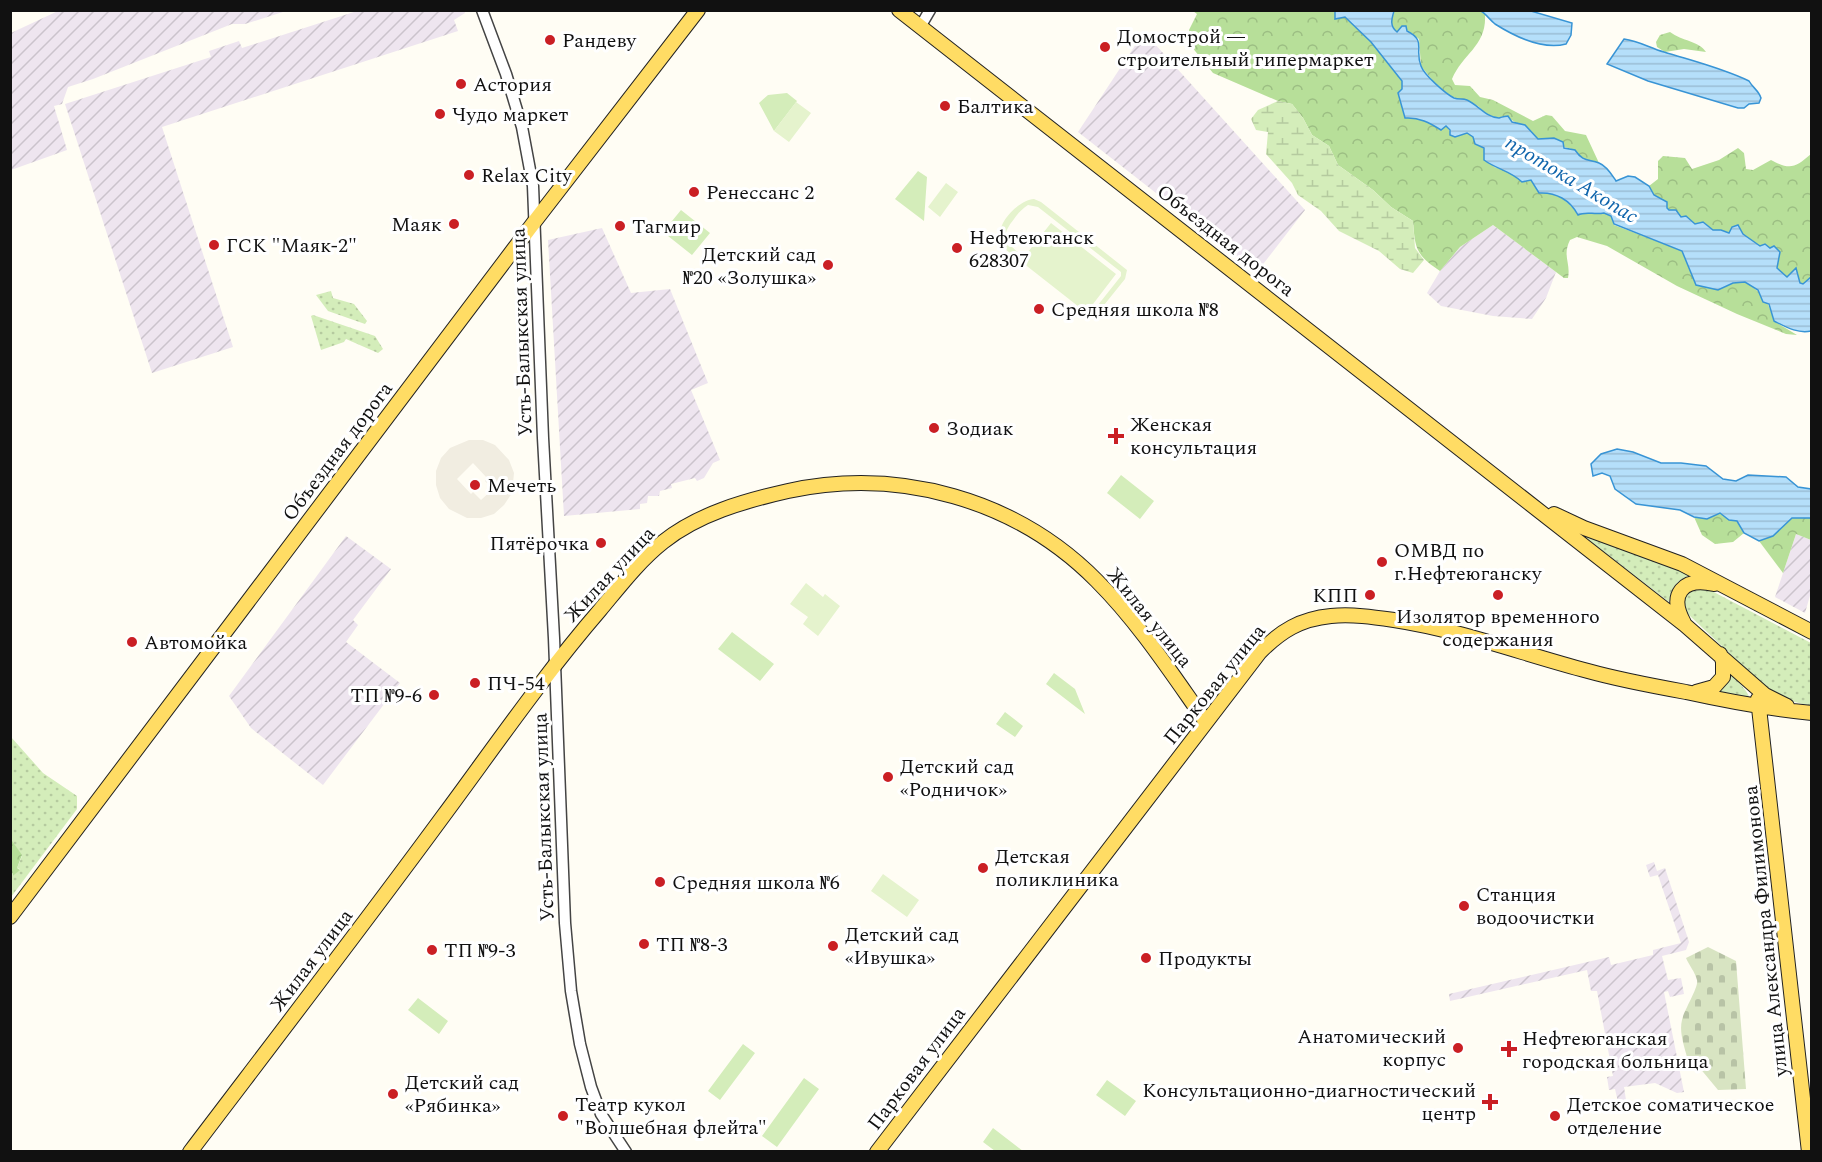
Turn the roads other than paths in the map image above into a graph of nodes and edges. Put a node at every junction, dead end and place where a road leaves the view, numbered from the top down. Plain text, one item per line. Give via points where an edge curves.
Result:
1 (482, 10) edge
2 (698, 10) edge
3 (899, 10) edge
4 (930, 10) edge
5 (920, 27) junction
6 (535, 221) junction
7 (1528, 500) junction
8 (1725, 586) junction
9 (1685, 625) junction
10 (1812, 632) edge
11 (1719, 654) junction
12 (555, 664) junction
13 (1748, 681) junction
14 (1691, 693) junction
15 (1760, 706) junction
16 (1809, 713) edge
17 (1206, 722) junction
18 (10, 917) edge
19 (190, 1152) edge
20 (626, 1152) edge
21 (878, 1152) edge
22 (1809, 1152) edge

1 - 6 street, Усть-Балыкская улица via 522,127
2 - 6 main road, Объездная дорога
3 - 5 main road, Объездная дорога
4 - 5 street
5 - 7 main road, Объездная дорога
6 - 12 street, Усть-Балыкская улица
6 - 18 main road, Объездная дорога
7 - 8 main road via 1584,528 1682,564
7 - 9 main road
8 - 9 main road via 1702,581 1686,586 1680,592 1678,606
8 - 10 main road
9 - 11 main road
11 - 13 main road
11 - 14 main road via 1724,670 1719,682 1705,691
12 - 17 main road, Жилая улица via 642,560 694,522 750,501 804,488 881,483 963,498 1008,517 1055,545 1110,594
12 - 19 main road, Жилая улица
12 - 20 street, Усть-Балыкская улица via 571,991 591,1087 601,1114
13 - 15 main road, улица Александра Филимонова
13 - 16 main road via 1773,700
14 - 15 main road, Парковая улица
14 - 17 main road, Парковая улица via 1589,672 1432,627 1340,615 1300,622 1274,637
15 - 16 main road, Парковая улица
15 - 22 main road, улица Александра Филимонова
17 - 21 main road, Парковая улица

